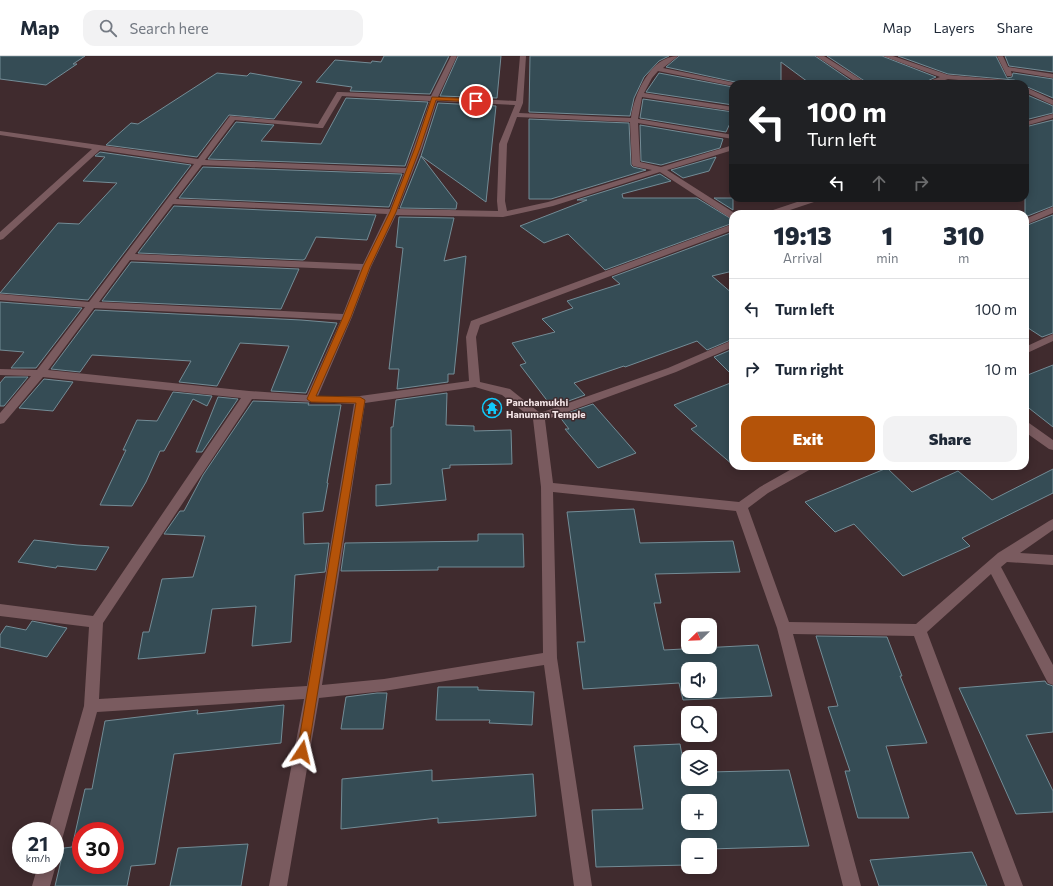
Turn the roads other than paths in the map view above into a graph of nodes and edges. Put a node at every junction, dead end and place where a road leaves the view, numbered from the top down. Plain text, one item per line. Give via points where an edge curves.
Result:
1 (454, 56) edge
2 (523, 56) edge
3 (658, 56) edge
4 (819, 56) edge
5 (886, 56) edge
6 (1000, 56) edge
7 (673, 57) edge
8 (1005, 68) junction
9 (657, 69) junction
10 (1053, 76) edge
11 (947, 77) junction
12 (858, 80) edge
13 (938, 80) edge
14 (976, 80) edge
15 (1012, 80) edge
16 (729, 83) edge
17 (1029, 91) edge
18 (640, 95) junction
19 (434, 98) junction
20 (519, 103) junction
21 (1053, 103) edge
22 (729, 108) edge
23 (515, 115) junction
24 (1053, 116) edge
25 (633, 120) junction
26 (1029, 123) edge
27 (0, 133) edge
28 (729, 137) edge
29 (98, 147) junction
30 (729, 148) edge
31 (200, 162) junction
32 (660, 169) junction
33 (409, 171) junction
34 (171, 201) junction
35 (805, 202) edge
36 (782, 210) edge
37 (1053, 210) edge
38 (393, 212) junction
39 (729, 213) edge
40 (502, 214) junction
41 (1029, 220) edge
42 (729, 229) edge
43 (0, 237) edge
44 (129, 256) junction
45 (366, 267) junction
46 (0, 297) edge
47 (92, 305) junction
48 (347, 317) junction
49 (1053, 337) edge
50 (729, 345) edge
51 (1029, 349) edge
52 (0, 372) edge
53 (40, 373) junction
54 (475, 384) junction
55 (249, 395) junction
56 (311, 399) junction
57 (360, 400) junction
58 (538, 418) junction
59 (0, 420) edge
60 (1029, 429) edge
61 (1053, 446) edge
62 (800, 470) edge
63 (547, 487) junction
64 (741, 507) junction
65 (1053, 524) edge
66 (1053, 560) edge
67 (998, 561) junction
68 (0, 610) edge
69 (96, 622) junction
70 (784, 628) junction
71 (919, 630) junction
72 (550, 658) junction
73 (1053, 679) edge
74 (313, 692) junction
75 (91, 706) junction
76 (59, 822) edge
77 (44, 874) edge
78 (41, 886) edge
79 (278, 886) edge
80 (583, 886) edge
81 (852, 886) edge
82 (1014, 886) edge

1 - 19 street
2 - 20 street
3 - 7 street
4 - 12 street
5 - 11 street
6 - 8 street
7 - 9 street
8 - 10 street
8 - 15 street
9 - 16 street
9 - 18 street via 649,77
11 - 13 street
11 - 14 street
17 - 21 street
18 - 22 street
18 - 25 street
19 - 20 street
19 - 31 street via 340,94 320,126 233,118
19 - 33 street
20 - 23 street
23 - 25 street
23 - 40 street via 503,144
24 - 26 street
25 - 28 street
25 - 32 street via 636,164
27 - 29 street
29 - 31 street
29 - 43 street
30 - 32 street
31 - 33 street
31 - 34 street
32 - 39 street
32 - 40 street via 550,204
33 - 38 street
34 - 38 street
34 - 44 street
35 - 36 street
37 - 41 street
38 - 40 street
38 - 45 street
42 - 54 street via 475,323 471,337
44 - 45 street
44 - 47 street
45 - 48 street
46 - 47 street
47 - 48 street
47 - 53 street
48 - 56 street
49 - 51 street
50 - 58 street via 672,370
52 - 53 street
53 - 55 street
53 - 59 street
54 - 57 street
54 - 58 street via 506,392
55 - 56 street
55 - 69 street
56 - 57 street
57 - 74 street
58 - 63 street
60 - 61 street
62 - 64 street via 764,490
63 - 64 street
63 - 72 street
64 - 70 street
65 - 67 street
66 - 67 street
67 - 71 street
67 - 73 street
68 - 69 street
69 - 75 street
70 - 71 street
70 - 81 street
71 - 82 street
72 - 74 street via 384,685
72 - 80 street
74 - 75 street
74 - 79 street
75 - 76 street
77 - 78 street

